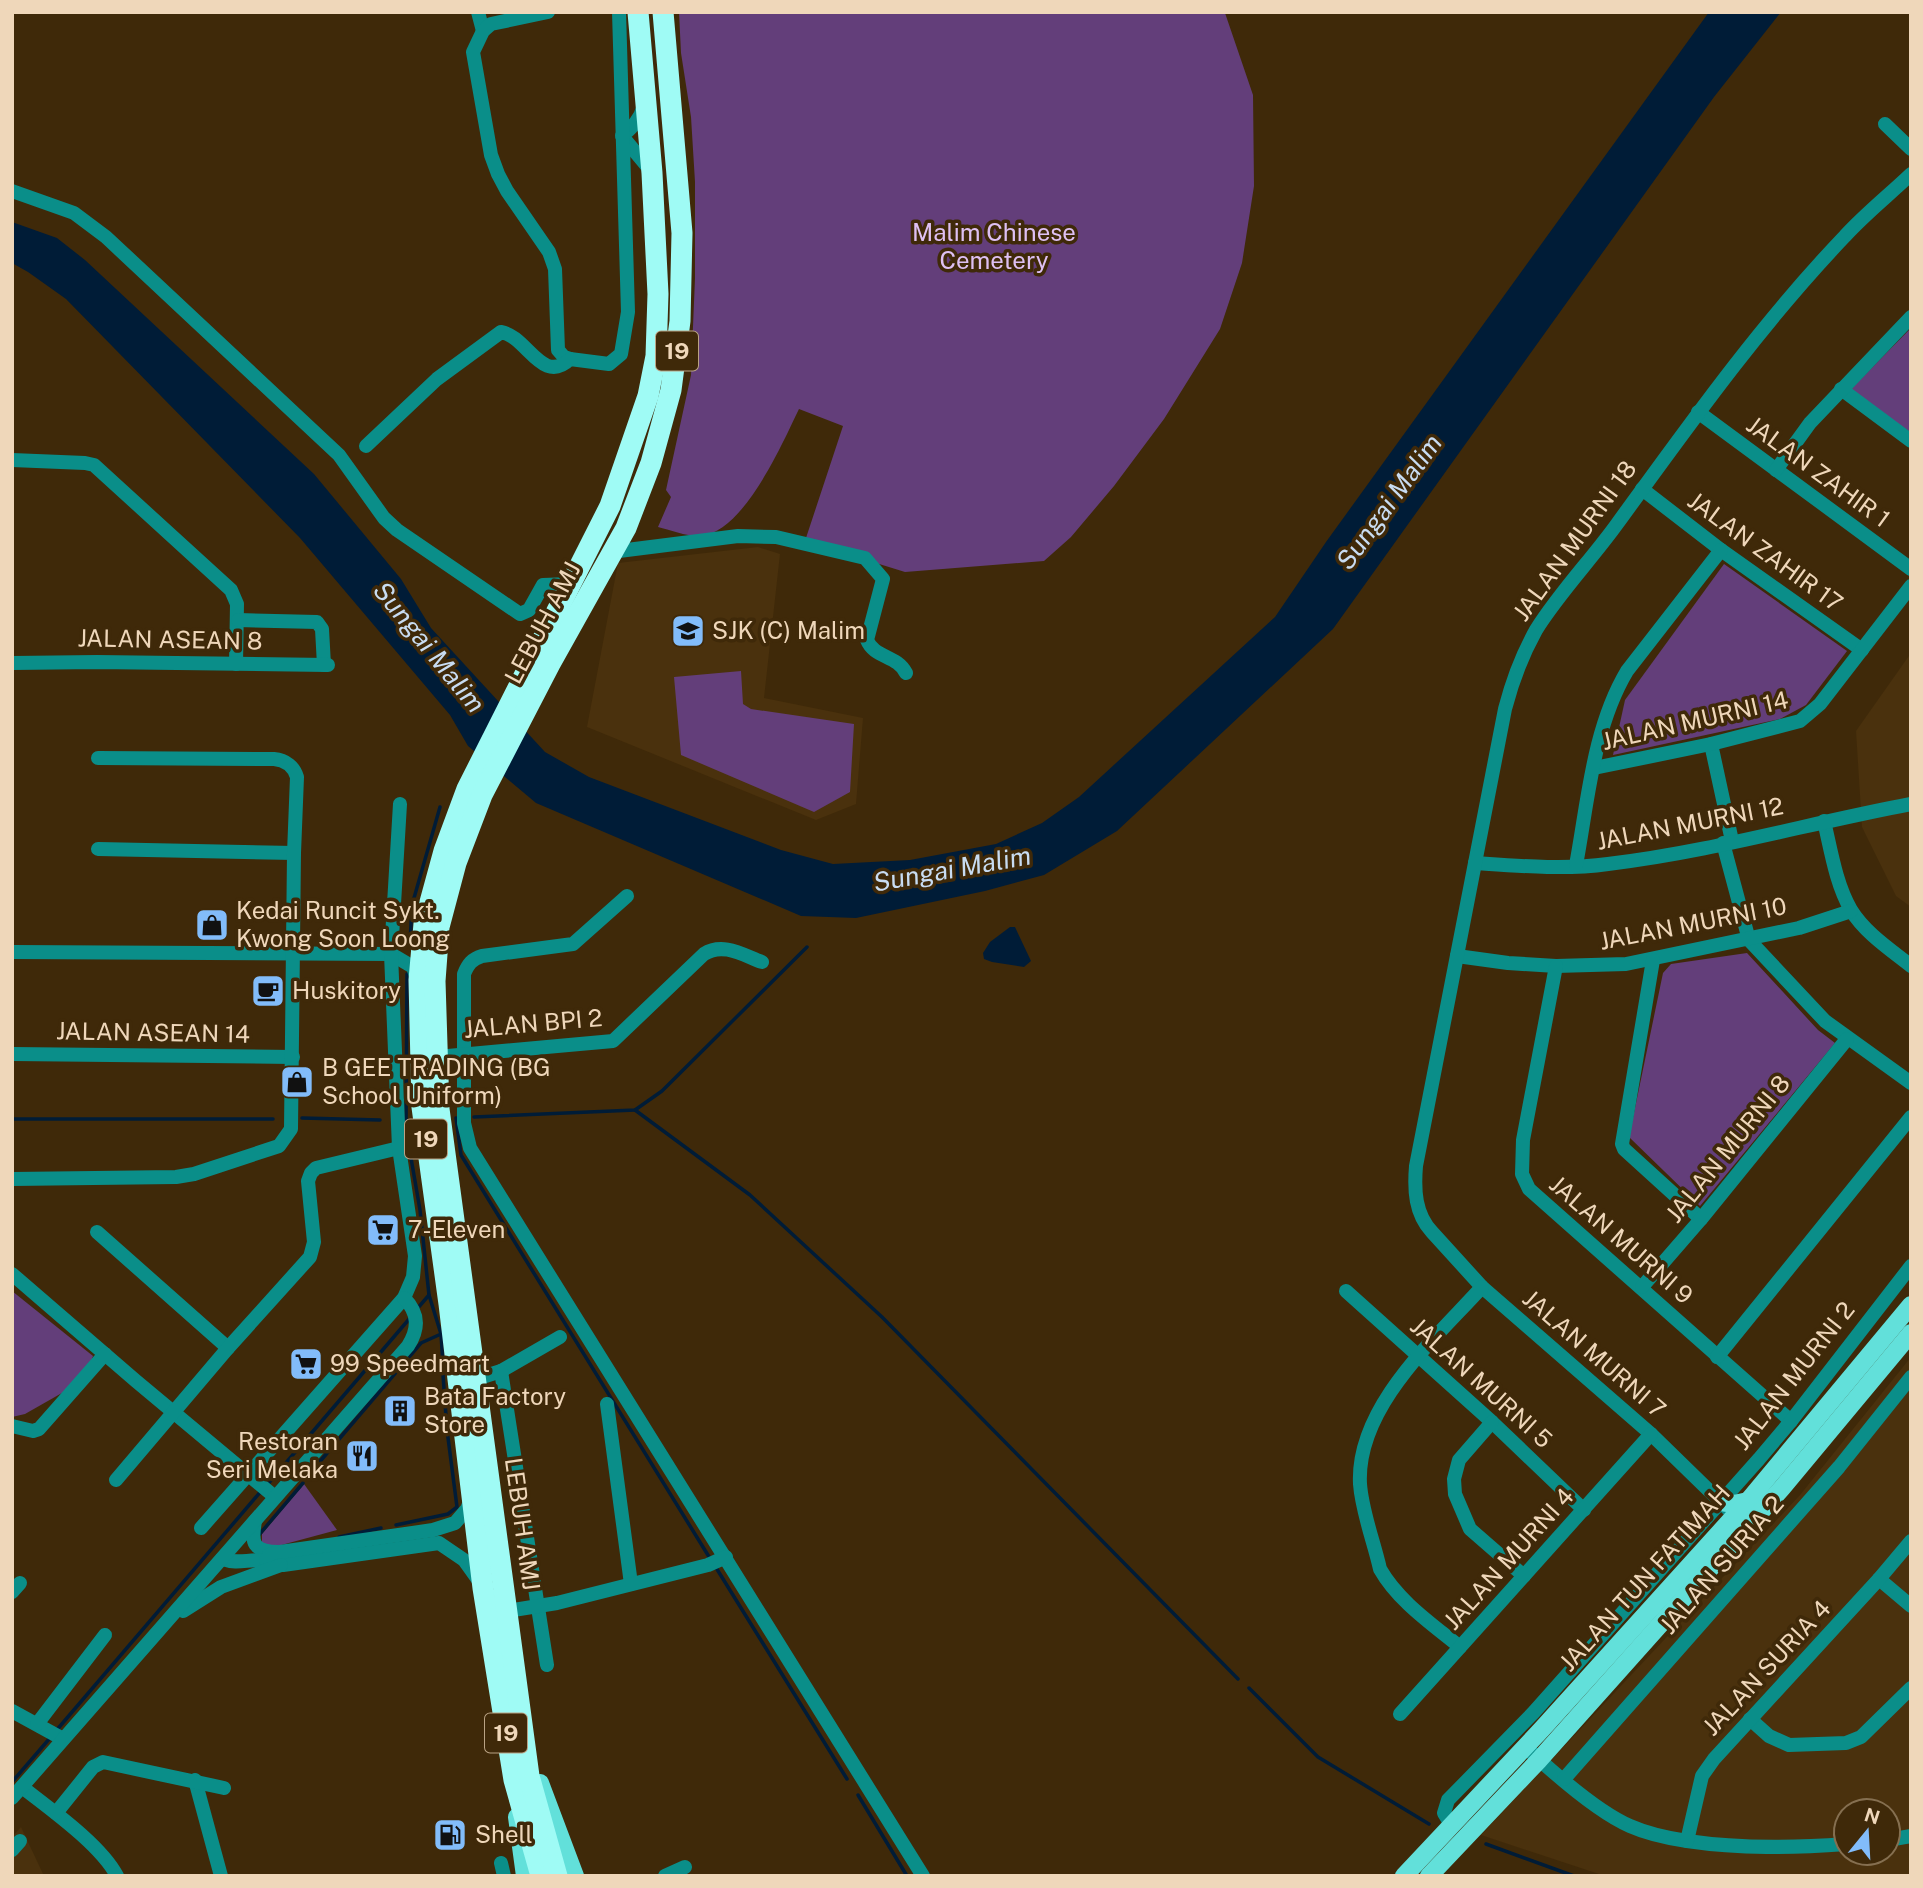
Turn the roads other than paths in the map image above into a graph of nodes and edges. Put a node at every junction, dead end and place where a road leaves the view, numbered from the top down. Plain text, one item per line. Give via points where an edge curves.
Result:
1 (478, 12) edge
2 (548, 12) edge
3 (619, 12) edge
4 (638, 12) edge
5 (663, 12) edge
6 (483, 31) junction
7 (646, 101) junction
8 (1885, 124) dead end
9 (622, 136) junction
10 (1911, 149) edge
11 (652, 173) junction
12 (1911, 174) edge
13 (12, 191) edge
14 (1911, 317) edge
15 (570, 359) junction
16 (1841, 389) junction
17 (1698, 412) junction
18 (1911, 441) edge
19 (366, 446) dead end
20 (12, 460) edge
21 (1776, 470) junction
22 (1642, 489) junction
23 (1721, 550) junction
24 (611, 552) junction
25 (1911, 569) edge
26 (569, 584) junction
27 (1911, 586) edge
28 (238, 620) junction
29 (1862, 650) junction
30 (541, 660) junction
31 (12, 663) edge
32 (236, 664) junction
33 (906, 673) dead end
34 (1711, 744) junction
35 (98, 758) dead end
36 (1594, 768) junction
37 (474, 792) junction
38 (400, 804) dead end
39 (1911, 804) edge
40 (1825, 821) junction
41 (1728, 842) junction
42 (98, 849) dead end
43 (294, 853) junction
44 (1475, 863) junction
45 (1576, 865) junction
46 (627, 896) dead end
47 (1852, 911) junction
48 (1749, 940) junction
49 (422, 941) junction
50 (12, 951) edge
51 (294, 953) junction
52 (391, 954) junction
53 (1457, 956) junction
54 (1653, 960) junction
55 (762, 962) dead end
56 (1556, 966) junction
57 (1911, 966) edge
58 (419, 991) junction
59 (1847, 1039) junction
60 (462, 1053) junction
61 (12, 1054) edge
62 (293, 1057) junction
63 (437, 1057) junction
64 (1911, 1083) edge
65 (1911, 1117) edge
66 (399, 1148) junction
67 (12, 1179) edge
68 (1701, 1219) junction
69 (1425, 1225) joint
70 (97, 1232) dead end
71 (1911, 1266) edge
72 (12, 1274) edge
73 (1482, 1287) junction
74 (1642, 1287) junction
75 (1346, 1291) dead end
76 (408, 1303) junction
77 (1911, 1304) edge
78 (1911, 1333) edge
79 (560, 1337) dead end
80 (228, 1348) junction
81 (105, 1354) junction
82 (1717, 1357) junction
83 (1418, 1358) junction
84 (501, 1371) junction
85 (1911, 1377) edge
86 (476, 1378) junction
87 (607, 1404) dead end
88 (174, 1412) junction
89 (1791, 1421) junction
90 (1492, 1422) junction
91 (12, 1426) edge
92 (1651, 1434) junction
93 (116, 1480) dead end
94 (263, 1487) junction
95 (471, 1494) junction
96 (1748, 1501) junction
97 (1721, 1502) junction
98 (1584, 1510) junction
99 (255, 1520) junction
100 (1740, 1521) junction
101 (201, 1528) dead end
102 (1911, 1541) edge
103 (281, 1558) junction
104 (222, 1559) junction
105 (717, 1561) junction
106 (1524, 1576) junction
107 (1879, 1580) junction
108 (631, 1584) junction
109 (483, 1588) junction
110 (537, 1606) junction
111 (1911, 1606) edge
112 (507, 1611) junction
113 (158, 1631) junction
114 (105, 1635) dead end
115 (1460, 1647) junction
116 (547, 1665) dead end
117 (1911, 1688) edge
118 (12, 1711) edge
119 (1400, 1714) dead end
120 (1750, 1719) junction
121 (51, 1733) junction
122 (524, 1737) junction
123 (1525, 1746) junction
124 (1539, 1760) junction
125 (512, 1770) junction
126 (1564, 1779) junction
127 (195, 1780) junction
128 (22, 1787) junction
129 (225, 1788) dead end
130 (12, 1798) edge
131 (56, 1813) junction
132 (1452, 1826) junction
133 (1687, 1841) junction
134 (1832, 1844) edge
135 (685, 1867) dead end
136 (117, 1876) edge
137 (221, 1876) edge
138 (525, 1876) edge
139 (541, 1876) edge
140 (557, 1876) edge
141 (575, 1876) edge
142 (665, 1876) edge
143 (923, 1876) edge
144 (1404, 1876) edge
145 (1429, 1876) edge

1 - 6 street
2 - 6 street via 501,20
3 - 9 street
4 - 7 highway, LEBUH AMJ / 19
5 - 24 highway, LEBUH AMJ / 19 via 682,233 679,331 671,390 651,463 626,528
6 - 15 street via 472,52 491,155 506,191 550,253 555,270 558,350
7 - 9 street via 633,128
7 - 11 highway, LEBUH AMJ / 19
8 - 10 street
9 - 11 street
9 - 15 street via 628,312 624,344 621,354 610,363
11 - 26 highway, LEBUH AMJ / 19 via 659,316 648,396 610,506
12 - 17 street, JALAN MURNI 18 via 1846,234 1799,286
13 - 26 street via 74,213 106,237 340,455 397,530 520,614 528,610 543,586
14 - 16 street
15 - 19 street via 551,368 512,335 496,334 437,379
16 - 18 street
16 - 21 street
17 - 21 street, JALAN ZAHIR 1
17 - 22 street, JALAN MURNI 18
20 - 28 street via 94,465 231,590
21 - 25 street, JALAN ZAHIR 1
22 - 23 street, JALAN ZAHIR 17
22 - 44 street, JALAN MURNI 18 via 1529,643 1505,709
23 - 29 street, JALAN ZAHIR 17
23 - 36 street via 1622,679 1603,726
24 - 30 highway, LEBUH AMJ / 19
24 - 33 street via 754,535 865,558 883,579 867,640 876,652 897,660
26 - 30 highway, LEBUH AMJ / 19
27 - 29 street, JALAN MURNI 14
28 - 32 street
28 - 32 street, JALAN ASEAN 8 via 317,622 326,665
29 - 34 street, JALAN MURNI 14 via 1807,717
30 - 37 highway, LEBUH AMJ / 19
31 - 32 street, JALAN ASEAN 8
34 - 36 street, JALAN MURNI 14
34 - 41 street
35 - 43 street via 285,762 297,778
36 - 45 street
37 - 49 highway, LEBUH AMJ / 19 via 441,862
37 - 63 highway, LEBUH AMJ / 19 via 439,927
38 - 52 street
39 - 40 street, JALAN MURNI 12
40 - 41 street, JALAN MURNI 12
40 - 47 street via 1834,867
41 - 45 street, JALAN MURNI 12 via 1608,864
41 - 48 street
42 - 43 street
43 - 51 street
44 - 45 street, JALAN MURNI 12
44 - 53 street, JALAN MURNI 18
46 - 60 street via 573,944 474,959 464,974
47 - 48 street, JALAN MURNI 10
47 - 57 street
48 - 54 street, JALAN MURNI 10
48 - 59 street
49 - 52 street
49 - 58 highway, LEBUH AMJ / 19
50 - 51 street
51 - 52 street
51 - 62 street
52 - 58 street via 413,967
52 - 66 street
53 - 56 street, JALAN MURNI 10
53 - 69 street, JALAN MURNI 18 via 1415,1175
54 - 56 street, JALAN MURNI 10
54 - 68 street via 1622,1144
55 - 60 street, JALAN BPI 2 via 726,948 711,949 614,1041
56 - 74 street, JALAN MURNI 9 via 1523,1140 1522,1174 1529,1189
58 - 95 highway, LEBUH AMJ / 19 via 422,1107
59 - 64 street
59 - 68 street, JALAN MURNI 8
60 - 63 street, JALAN BPI 2
60 - 105 street via 464,1123 470,1148
61 - 62 street, JALAN ASEAN 14
62 - 67 street via 291,1129 279,1146 176,1177
63 - 86 highway, LEBUH AMJ / 19 via 439,1109
65 - 82 street
66 - 76 street via 415,1256
66 - 80 street via 310,1173 314,1242 310,1257
68 - 74 street, JALAN MURNI 8
69 - 73 street, JALAN MURNI 7
70 - 80 street
71 - 89 street, JALAN MURNI 2
72 - 81 street
73 - 83 street
73 - 92 street, JALAN MURNI 7
74 - 82 street, JALAN MURNI 9
75 - 83 street, JALAN MURNI 5
76 - 94 street
76 - 94 street via 417,1324 408,1346
77 - 96 main road, JALAN TUN FATIMAH
78 - 100 main road, JALAN TUN FATIMAH via 1782,1488
79 - 84 street
80 - 88 street
81 - 88 street
81 - 91 street via 39,1429 33,1432
82 - 89 street, JALAN MURNI 9
83 - 90 street, JALAN MURNI 5
83 - 115 street via 1375,1419 1364,1452 1360,1487 1380,1569 1422,1616
84 - 86 street
84 - 110 street
85 - 126 street, JALAN SURIA 2 via 1839,1467
86 - 112 highway, LEBUH AMJ / 19
87 - 108 street
88 - 93 street
88 - 94 street
89 - 97 street, JALAN MURNI 2
90 - 98 street, JALAN MURNI 5
90 - 106 street via 1459,1460 1455,1494 1470,1529
92 - 97 street, JALAN MURNI 7
92 - 98 street, JALAN MURNI 4
94 - 99 street
94 - 101 street
95 - 103 street via 462,1515 445,1527
95 - 109 highway, LEBUH AMJ / 19
96 - 97 main road
96 - 100 main road, JALAN TUN FATIMAH
97 - 100 street, JALAN MURNI 7
97 - 132 street, JALAN MURNI 2 via 1534,1712 1448,1800 1444,1813
98 - 106 street, JALAN MURNI 4
99 - 103 street via 255,1546
99 - 104 street
100 - 123 main road, JALAN TUN FATIMAH
100 - 124 main road, JALAN TUN FATIMAH
102 - 107 street, JALAN SURIA 4
103 - 104 street via 269,1555 266,1561 239,1563
103 - 109 street via 439,1543 464,1560
103 - 113 street via 195,1602
104 - 113 street
105 - 108 street
105 - 143 street
106 - 115 street, JALAN MURNI 4
107 - 111 street
107 - 120 street, JALAN SURIA 4
108 - 110 street
109 - 125 highway, LEBUH AMJ / 19
110 - 112 street
110 - 116 street
112 - 122 highway, LEBUH AMJ / 19
113 - 121 street
114 - 121 street
115 - 119 street, JALAN MURNI 4
117 - 120 street via 1861,1737 1846,1743 1789,1745 1769,1736
118 - 121 street
120 - 133 street, JALAN SURIA 4 via 1702,1776
121 - 128 street
122 - 140 highway, LEBUH AMJ / 19 via 537,1810
122 - 141 main road
123 - 124 street
123 - 132 main road, JALAN TUN FATIMAH
124 - 126 street
124 - 145 main road, JALAN TUN FATIMAH
125 - 138 main road
125 - 139 highway, LEBUH AMJ / 19
126 - 133 street via 1628,1826
127 - 129 street
127 - 131 street via 103,1762 93,1767
127 - 137 street
128 - 130 street
128 - 131 street
131 - 136 street
132 - 144 main road, JALAN TUN FATIMAH
133 - 134 street via 1738,1848
135 - 142 street

